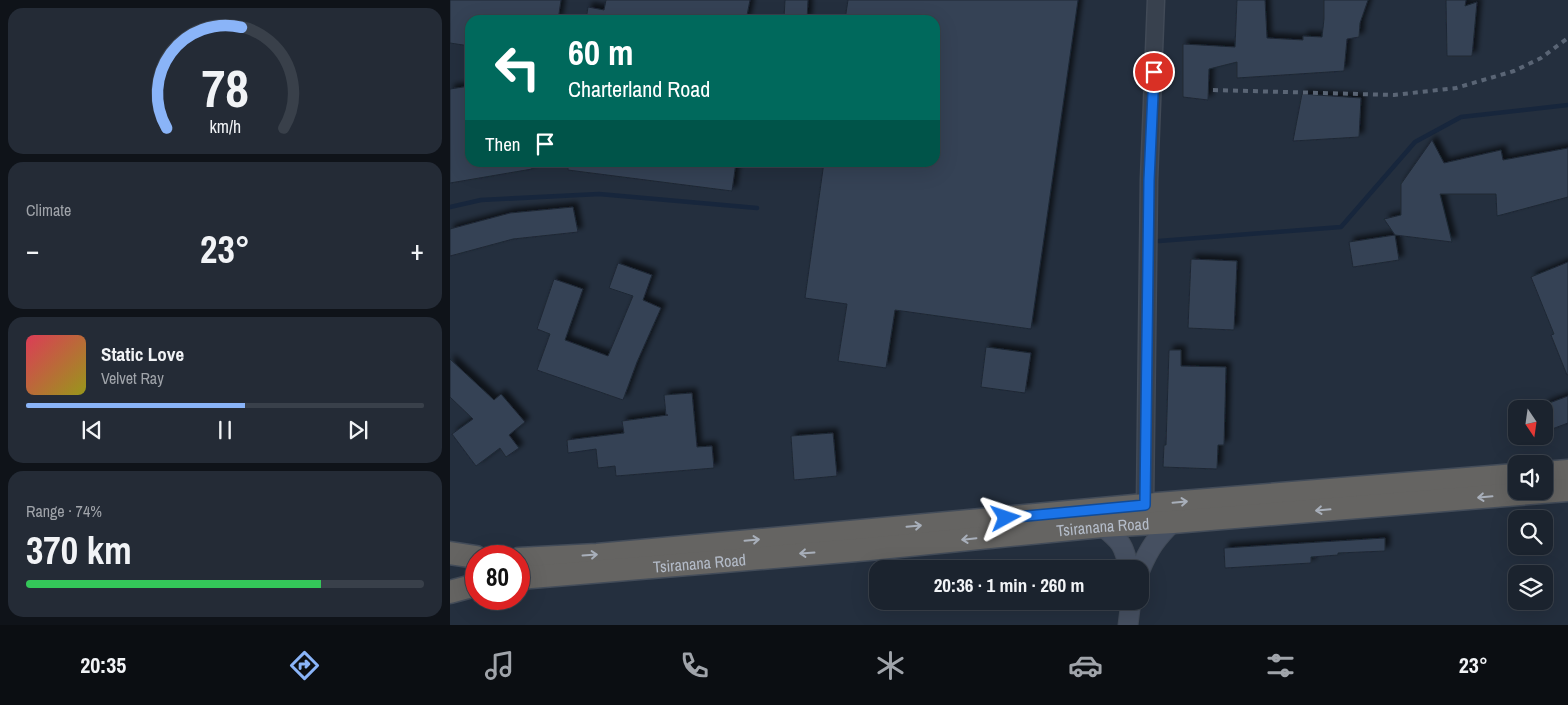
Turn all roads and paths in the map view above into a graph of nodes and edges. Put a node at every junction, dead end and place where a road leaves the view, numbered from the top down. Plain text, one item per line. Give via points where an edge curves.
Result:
1 (1156, 0) edge
2 (1568, 470) edge
3 (1553, 471) edge
4 (1508, 476) edge
5 (1568, 490) edge
6 (1145, 505) junction
7 (1173, 522) junction
8 (1102, 526) junction
9 (450, 553) edge
10 (465, 555) edge
11 (530, 558) edge
12 (1127, 560) edge
13 (1144, 560) edge
14 (530, 577) edge
15 (465, 588) edge
16 (450, 592) edge
17 (1130, 610) edge
18 (1128, 625) edge

1 - 6 street via 1149,180
2 - 3 highway
6 -> 4 highway, Tsiranana Road
5 -> 7 highway, Tsiranana Road
11 -> 6 highway, Tsiranana Road
7 - 8 highway, Tsiranana Road
7 - 13 main road via 1156,538
8 - 12 main road via 1118,538
8 -> 14 highway, Tsiranana Road
9 - 10 highway
15 - 16 highway
17 - 18 main road

